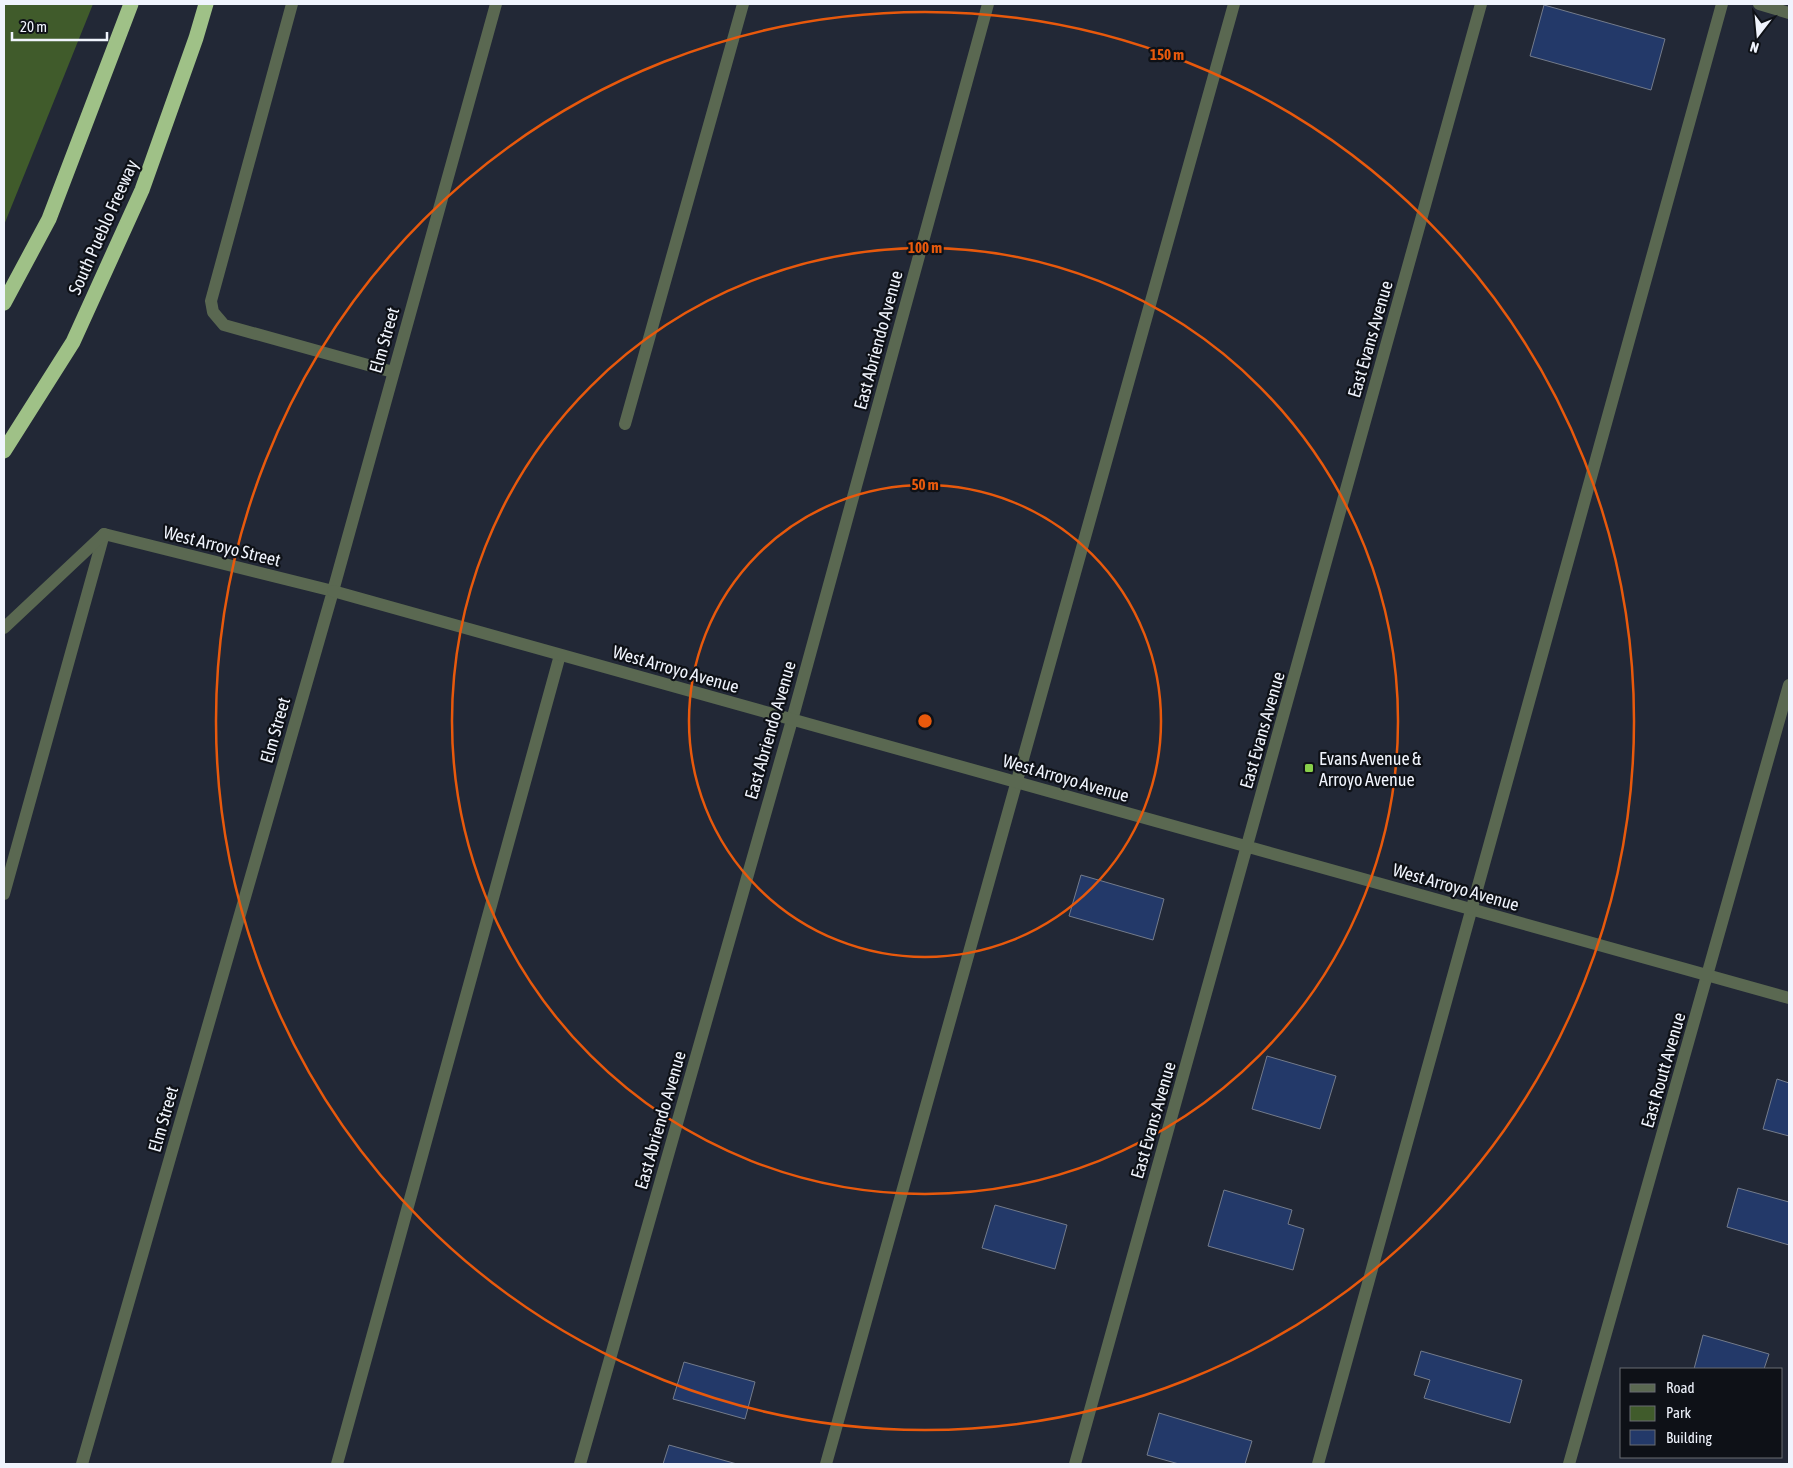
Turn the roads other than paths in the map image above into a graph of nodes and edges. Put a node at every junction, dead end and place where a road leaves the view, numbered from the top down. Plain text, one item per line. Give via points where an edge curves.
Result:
1 (131, 4) edge
2 (206, 4) edge
3 (292, 4) edge
4 (496, 4) edge
5 (743, 4) edge
6 (988, 4) edge
7 (1234, 4) edge
8 (1481, 4) edge
9 (1722, 4) edge
10 (1758, 4) edge
11 (1789, 13) edge
12 (4, 303) edge
13 (394, 372) junction
14 (625, 424) dead end
15 (4, 451) edge
16 (104, 534) junction
17 (333, 591) junction
18 (4, 628) edge
19 (560, 655) junction
20 (1789, 685) edge
21 (792, 720) junction
22 (1017, 783) junction
23 (1247, 847) junction
24 (4, 894) edge
25 (1471, 909) junction
26 (1708, 975) junction
27 (1789, 998) edge
28 (82, 1464) edge
29 (337, 1464) edge
30 (580, 1464) edge
31 (826, 1464) edge
32 (1075, 1464) edge
33 (1318, 1464) edge
34 (1569, 1464) edge

1 - 12 highway via 49,219
2 - 15 highway, South Pueblo Freeway via 142,190 72,342
3 - 13 street via 211,301 213,312 224,325
4 - 13 street, Elm Street
5 - 14 street
6 - 21 street, East Abriendo Avenue
7 - 22 street
8 - 23 street, East Evans Avenue
9 - 25 street
10 - 11 street
13 - 17 street, Elm Street
16 - 17 street, West Arroyo Street
16 - 18 street
16 - 24 street
17 - 19 street, West Arroyo Avenue
17 - 28 street, Elm Street
19 - 21 street, West Arroyo Avenue
19 - 29 street
20 - 26 street, East Routt Avenue
21 - 22 street, West Arroyo Avenue
21 - 30 street, East Abriendo Avenue
22 - 23 street, West Arroyo Avenue
22 - 31 street
23 - 25 street, West Arroyo Avenue
23 - 32 street, East Evans Avenue
25 - 26 street, West Arroyo Avenue
25 - 33 street
26 - 27 street, West Arroyo Avenue
26 - 34 street, East Routt Avenue

